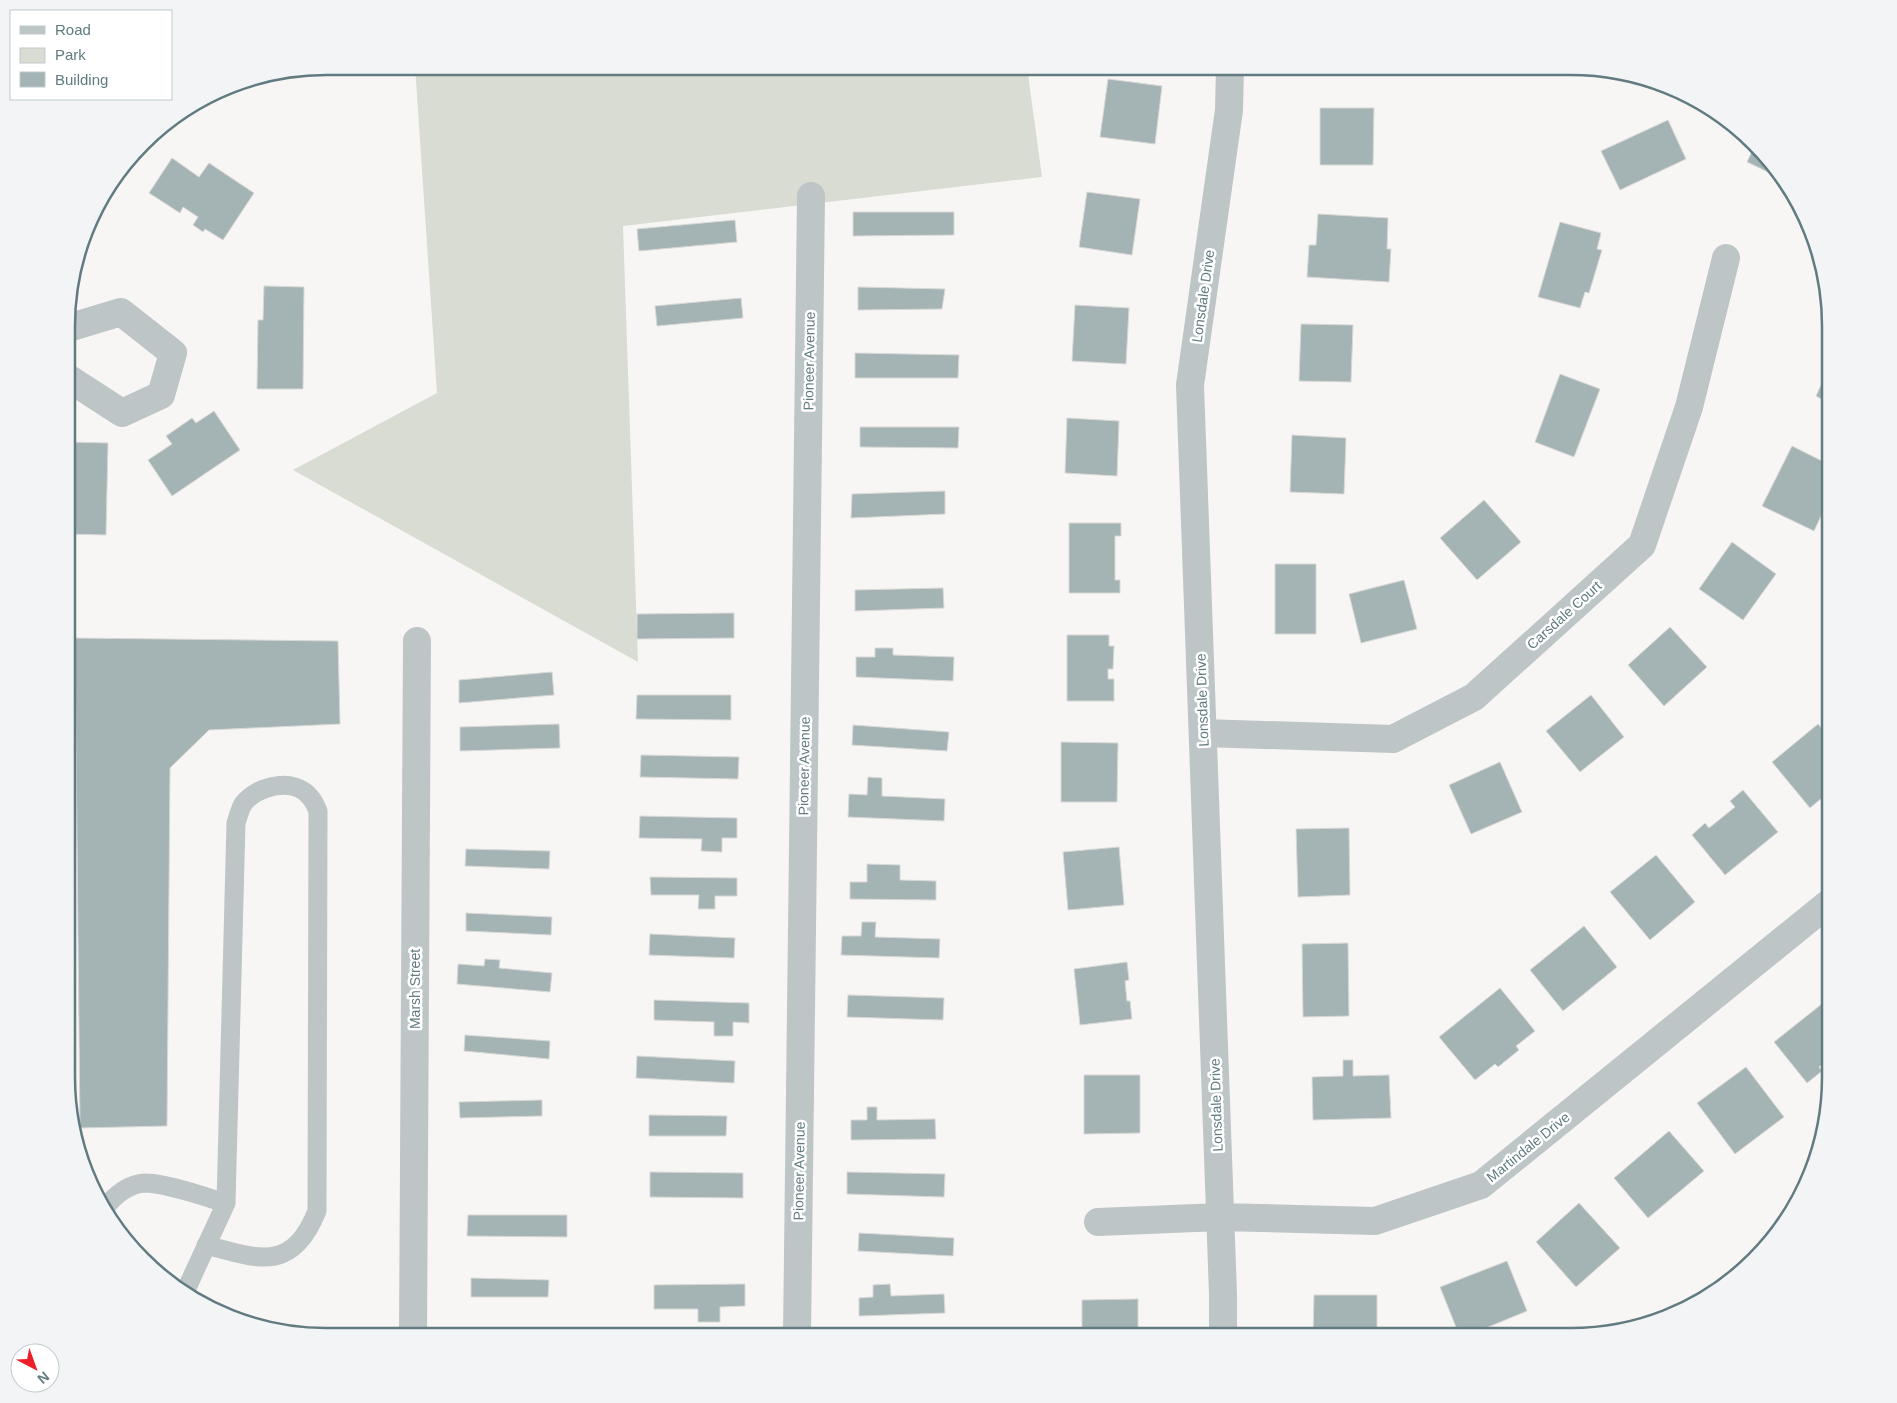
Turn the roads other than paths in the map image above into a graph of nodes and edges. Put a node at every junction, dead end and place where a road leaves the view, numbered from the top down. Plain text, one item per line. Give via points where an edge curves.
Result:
1 (1230, 75) edge
2 (811, 196) dead end
3 (1726, 258) dead end
4 (75, 325) edge
5 (75, 383) edge
6 (417, 641) dead end
7 (1204, 733) junction
8 (1822, 908) edge
9 (226, 1203) junction
10 (110, 1204) edge
11 (1220, 1217) junction
12 (1098, 1222) dead end
13 (206, 1245) junction
14 (187, 1287) edge
15 (413, 1328) edge
16 (797, 1328) edge
17 (1222, 1328) edge

1 - 7 street, Lonsdale Drive via 1230,110 1190,385
2 - 16 street, Pioneer Avenue
3 - 7 street, Carsdale Court via 1689,407 1642,545 1474,697 1393,740
4 - 5 street via 121,312 172,353 161,395 122,413
6 - 15 street, Marsh Street
7 - 11 street, Lonsdale Drive
8 - 11 street, Martindale Drive via 1481,1185 1375,1221
9 - 10 lane via 145,1183 124,1190
9 - 13 lane
9 - 13 lane via 236,823 243,804 258,792 276,784 294,786 310,796 318,811 317,1211 300,1242 284,1254 251,1257
11 - 12 street, Martindale Drive
11 - 17 street, Lonsdale Drive
13 - 14 lane

